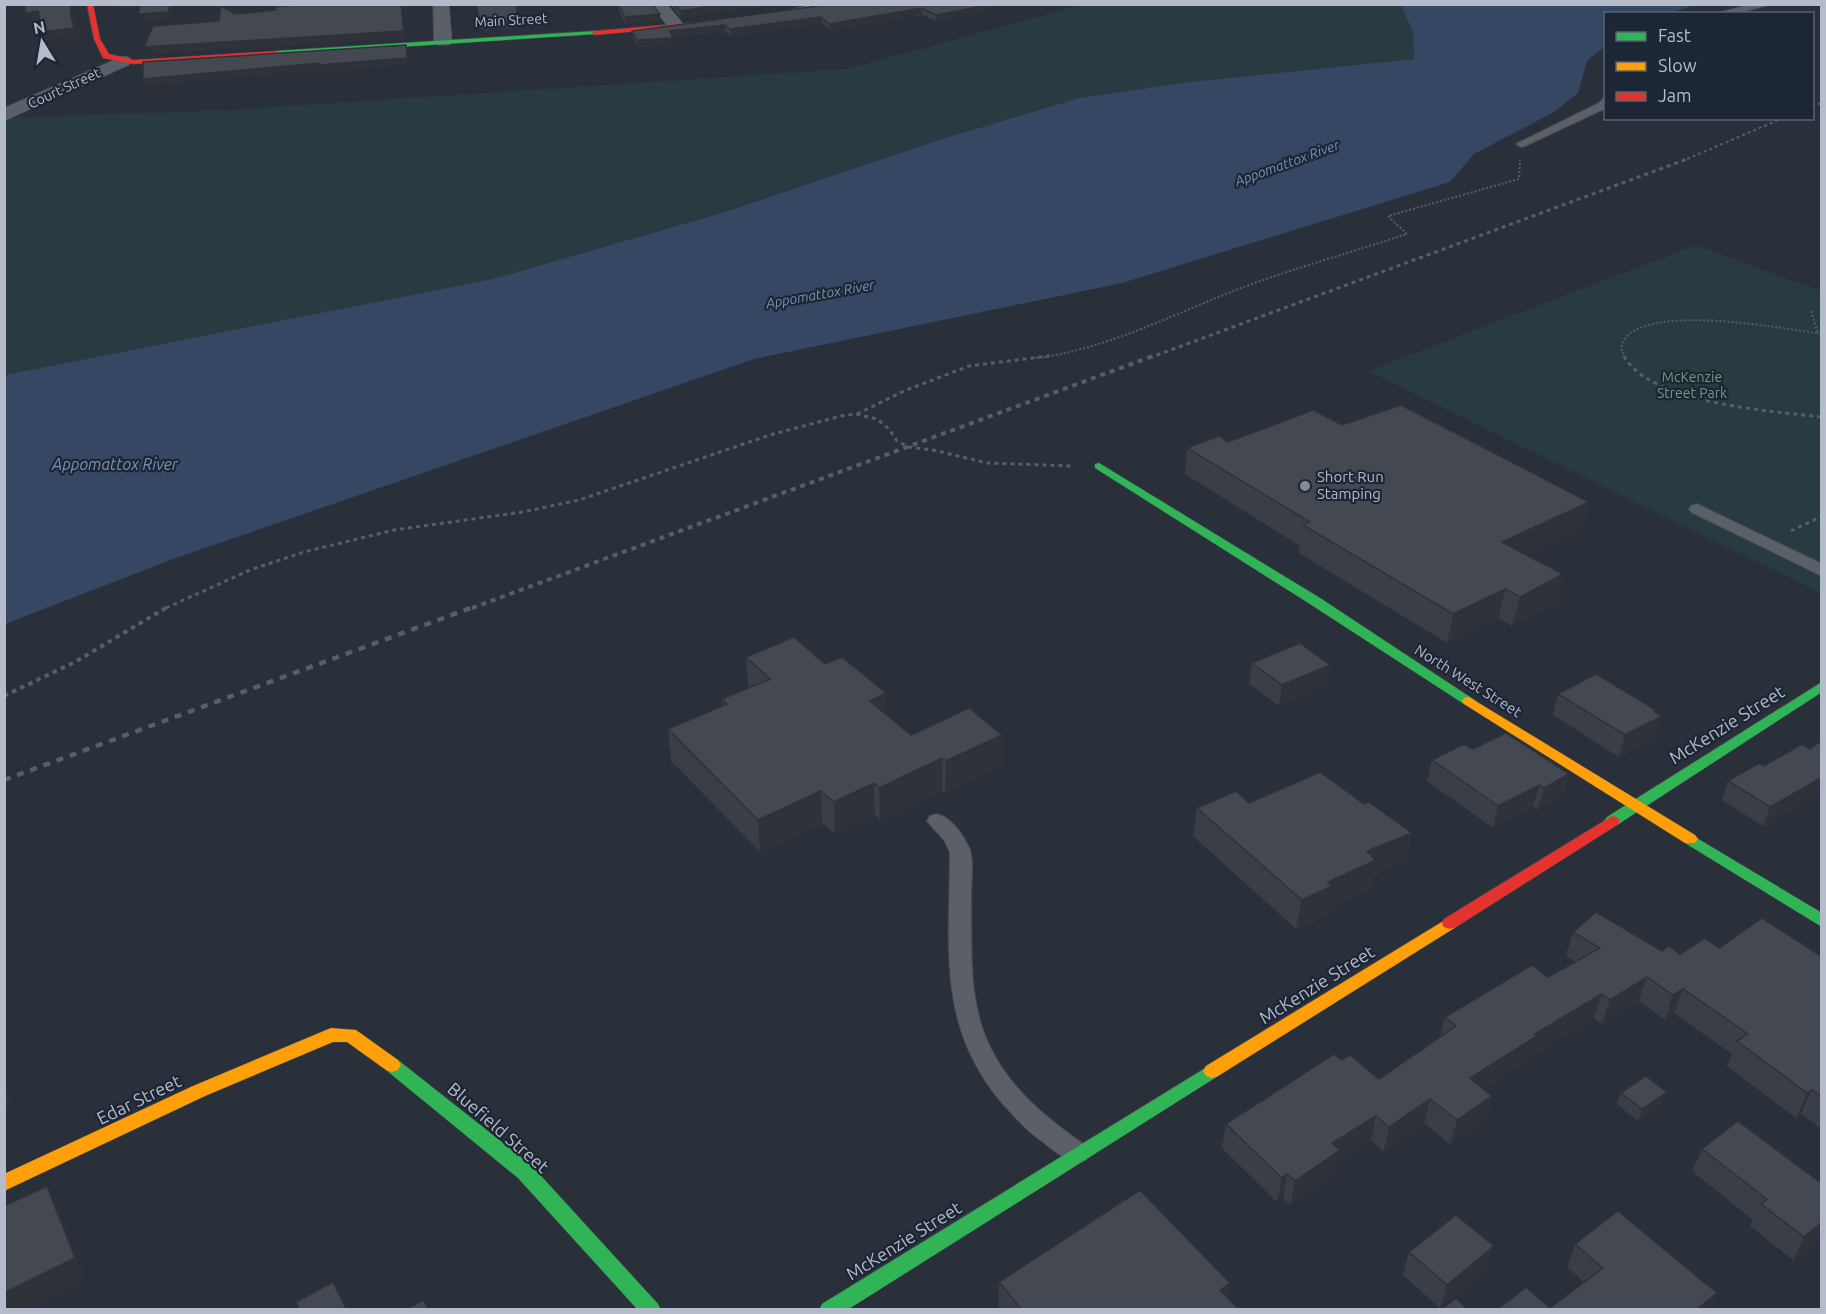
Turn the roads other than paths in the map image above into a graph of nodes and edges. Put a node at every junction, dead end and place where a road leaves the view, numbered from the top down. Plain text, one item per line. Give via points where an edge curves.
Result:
1 (441, 4) edge
2 (658, 4) edge
3 (832, 4) edge
4 (1768, 4) edge
5 (91, 9) edge
6 (1728, 12) edge
7 (764, 14) edge
8 (707, 22) edge
9 (677, 27) junction
10 (443, 41) junction
11 (123, 61) junction
12 (1604, 102) edge
13 (4, 115) edge
14 (1521, 144) road end
15 (1099, 466) road end
16 (1696, 509) dead end
17 (1821, 572) edge
18 (1821, 686) edge
19 (1636, 804) junction
20 (937, 821) dead end
21 (1821, 921) edge
22 (290, 1051) joint
23 (1077, 1153) junction
24 (4, 1183) edge
25 (651, 1310) edge
26 (829, 1310) edge

1 - 10 street
2 - 9 street
3 - 7 street
4 - 6 lane
5 - 11 street via 97,39 106,56
8 - 9 street, Main Street
9 - 10 street, Main Street
10 - 11 street, Main Street
11 - 13 street, Court Street
12 - 14 lane
15 - 19 street, North West Street
16 - 17 lane
18 - 19 street, McKenzie Street
19 - 21 street, North West Street
19 - 23 street, McKenzie Street
20 - 23 lane via 952,836 960,852 962,990 979,1050 997,1080 1035,1123
22 - 24 street, Edar Street
22 - 25 street, Bluefield Street via 331,1035 350,1035 410,1077 525,1173
23 - 26 street, McKenzie Street

